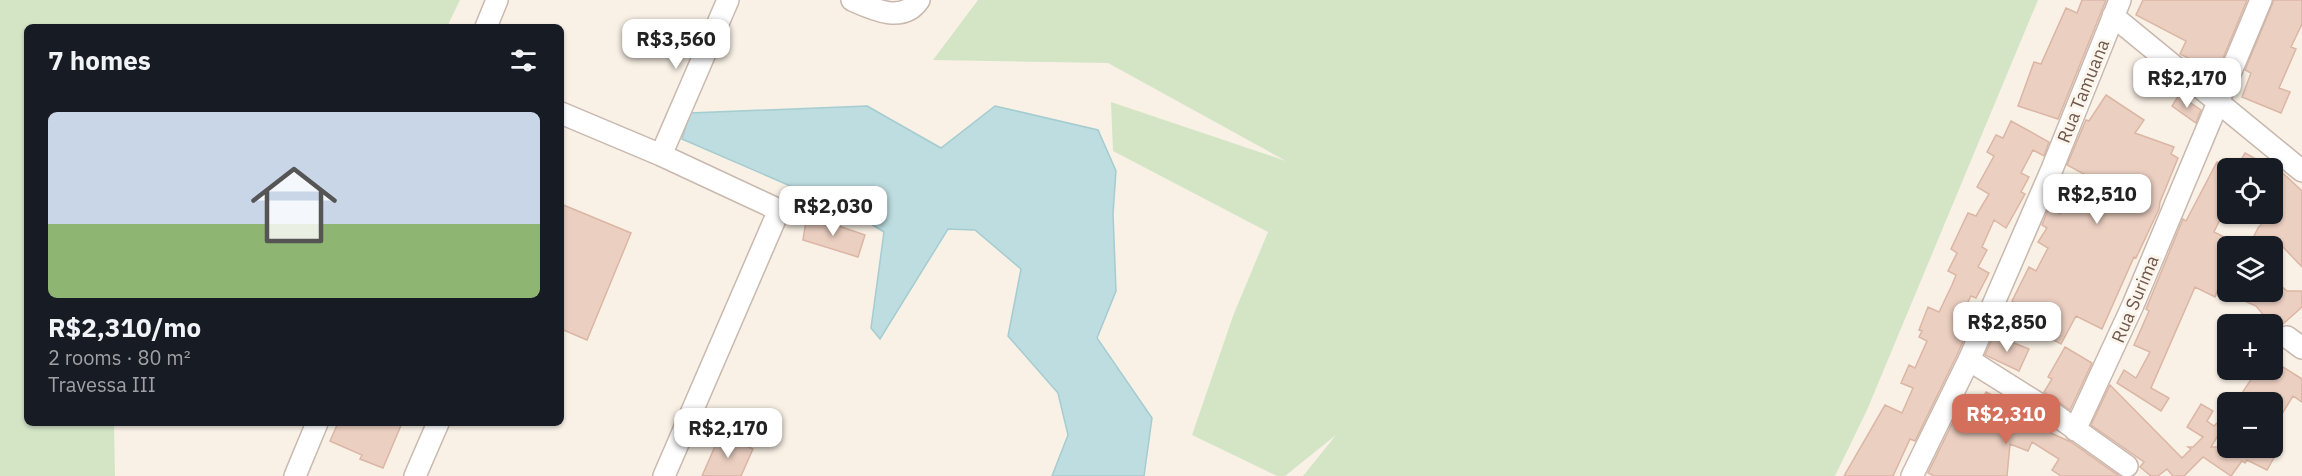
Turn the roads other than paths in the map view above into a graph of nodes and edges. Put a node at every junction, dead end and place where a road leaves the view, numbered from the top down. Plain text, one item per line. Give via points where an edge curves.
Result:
1 (497, 0) edge
2 (728, 0) edge
3 (852, 0) edge
4 (919, 0) edge
5 (2261, 0) edge
6 (2116, 8) edge
7 (487, 24) edge
8 (2218, 100) junction
9 (564, 120) edge
10 (661, 155) junction
11 (2302, 171) edge
12 (1969, 360) junction
13 (316, 426) edge
14 (437, 426) edge
15 (2076, 430) junction
16 (2127, 466) dead end
17 (295, 476) edge
18 (415, 476) edge
19 (664, 476) edge
20 (1912, 476) edge

1 - 7 street
2 - 10 street
3 - 4 street via 883,13 914,8
5 - 8 street, Rua Surima
6 - 8 street
6 - 12 street, Rua Tamuana
8 - 11 street
8 - 15 street, Rua Surima
9 - 10 street
10 - 19 street via 779,210
12 - 15 street
12 - 20 street, Rua Tamuana
13 - 17 street
14 - 18 street
15 - 16 street

